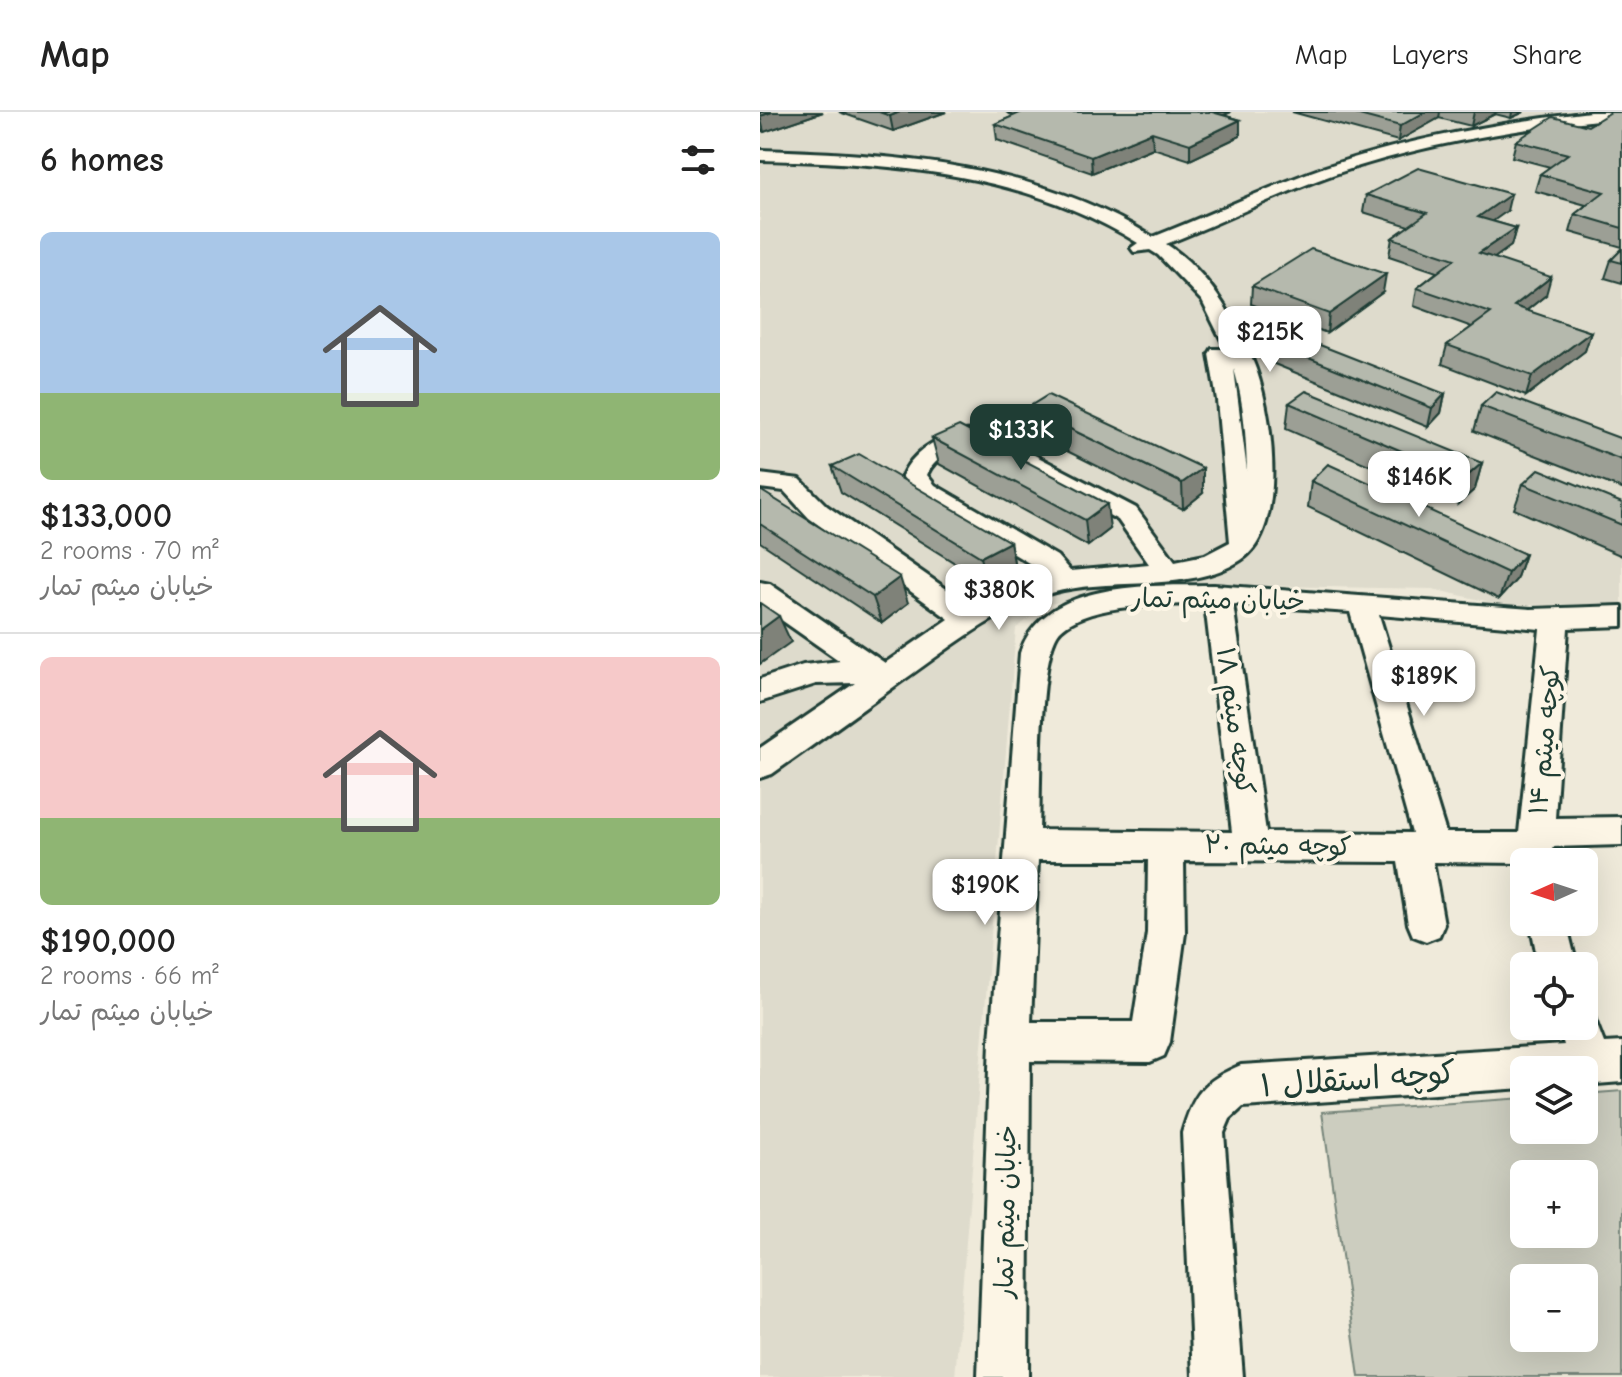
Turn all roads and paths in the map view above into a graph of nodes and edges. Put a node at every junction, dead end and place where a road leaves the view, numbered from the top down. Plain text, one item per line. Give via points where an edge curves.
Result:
1 (1622, 113) edge
2 (771, 158) edge
3 (1146, 245) junction
4 (760, 481) edge
5 (1168, 570) junction
6 (1063, 581) junction
7 (760, 591) edge
8 (1218, 595) junction
9 (1362, 606) junction
10 (1622, 616) edge
11 (1555, 618) junction
12 (969, 619) junction
13 (886, 678) junction
14 (760, 691) edge
15 (760, 765) edge
16 (1622, 831) edge
17 (1166, 844) junction
18 (1021, 845) junction
19 (1251, 847) junction
20 (1423, 848) junction
21 (1510, 848) edge
22 (1536, 848) edge
23 (1426, 924) dead end
24 (1010, 1041) junction
25 (1597, 1050) edge
26 (1003, 1377) edge
27 (1218, 1377) edge

1 - 3 street via 1418,144 1264,195
2 - 3 street via 952,173 1033,196
3 - 5 street via 1205,288 1235,339 1256,409 1259,502 1243,545 1215,565
4 - 12 street via 791,484 818,512
5 - 6 street
5 - 6 street via 1127,514 982,437 948,444 921,460 914,476 926,490 1047,562
6 - 12 street via 1014,594
7 - 13 street
8 - 9 street, خیابان میثم تمار
8 - 18 street, خیابان میثم تمار via 1112,599 1054,619 1037,640
8 - 19 street, کوچه میثم ۱۸
9 - 11 street, خیابان میثم تمار
9 - 20 street
10 - 11 street, خیابان میثم تمار
11 - 22 street, کوچه میثم ۱۴
12 - 13 street
13 - 14 street via 842,669
13 - 15 street
16 - 22 street, کوچه میثم ۲۰
17 - 18 street, کوچه میثم ۲۰
17 - 19 street, کوچه میثم ۲۰
17 - 24 street via 1166,933 1150,1042
18 - 24 street, خیابان میثم تمار
19 - 20 street, کوچه میثم ۲۰
20 - 21 street, کوچه میثم ۲۰
20 - 23 street
24 - 26 street, خیابان میثم تمار
25 - 27 street, کوچه استقلال ۱ via 1228,1090 1209,1111 1203,1133

